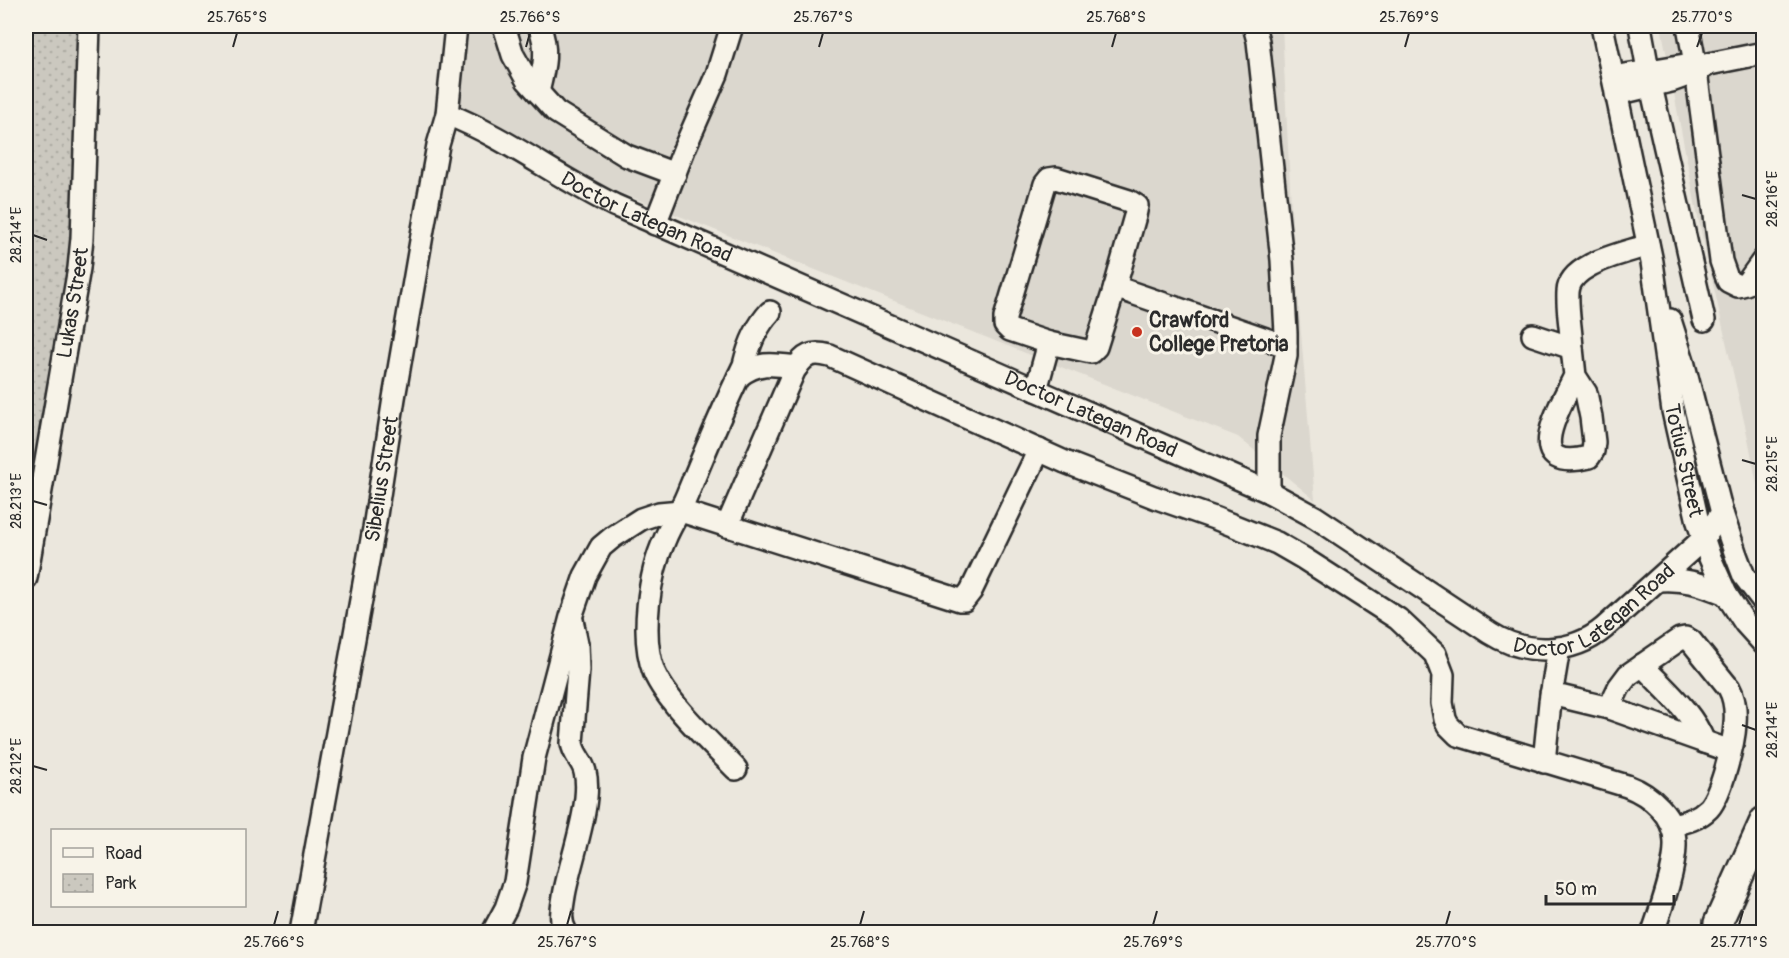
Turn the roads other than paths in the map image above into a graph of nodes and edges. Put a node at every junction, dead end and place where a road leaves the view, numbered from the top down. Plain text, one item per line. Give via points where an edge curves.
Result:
1 (88, 26) edge
2 (456, 26) edge
3 (504, 26) edge
4 (539, 26) edge
5 (732, 26) edge
6 (1254, 26) edge
7 (1602, 26) edge
8 (1640, 26) edge
9 (1688, 26) edge
10 (1764, 53) edge
11 (1700, 66) junction
12 (1650, 78) junction
13 (1614, 85) junction
14 (538, 92) junction
15 (447, 114) junction
16 (675, 174) junction
17 (655, 224) junction
18 (1650, 254) junction
19 (1764, 259) edge
20 (783, 279) junction
21 (1114, 287) junction
22 (1704, 320) dead end
23 (1533, 335) dead end
24 (1049, 343) junction
25 (1286, 346) junction
26 (1572, 348) junction
27 (797, 367) junction
28 (741, 371) junction
29 (1575, 376) dead end
30 (1036, 390) junction
31 (1038, 450) junction
32 (1269, 492) junction
33 (681, 511) junction
34 (1722, 513) junction
35 (728, 526) junction
36 (1703, 539) junction
37 (1736, 555) junction
38 (26, 578) edge
39 (1658, 580) junction
40 (1726, 594) junction
41 (1764, 602) edge
42 (571, 617) junction
43 (1764, 644) edge
44 (1559, 648) junction
45 (1642, 665) junction
46 (1551, 694) junction
47 (1609, 708) junction
48 (1704, 742) junction
49 (1730, 751) junction
50 (1544, 762) junction
51 (736, 769) dead end
52 (1764, 821) edge
53 (1672, 825) junction
54 (1764, 849) edge
55 (1717, 928) edge
56 (301, 933) edge
57 (493, 933) edge
58 (566, 933) edge
59 (1653, 933) edge

1 - 38 street, Lukas Street via 80,258
2 - 15 street, Sibelius Street
3 - 14 street via 513,55
4 - 14 street via 546,56
5 - 16 street via 717,74
6 - 25 street via 1282,260
7 - 13 street, Totius Street
8 - 12 street
9 - 11 street
10 - 11 street
11 - 12 street
11 - 19 street via 1721,261 1728,281 1738,286 1746,284
12 - 13 street
12 - 22 street
13 - 18 street, Totius Street
14 - 16 street via 556,112 627,156
15 - 17 street, Doctor Lategan Road
15 - 56 street, Sibelius Street via 434,165
16 - 17 street
17 - 20 street, Doctor Lategan Road
18 - 26 street via 1592,264 1572,278 1568,290
18 - 34 street, Totius Street via 1683,361
18 - 36 street, Totius Street via 1673,411
20 - 28 street via 763,345
20 - 30 street, Doctor Lategan Road
21 - 24 street via 1096,347 1091,352
21 - 24 street via 1137,206 1056,178 1049,179 1005,325
21 - 25 street
23 - 26 street
24 - 30 street
25 - 32 street via 1269,436
26 - 29 street
27 - 28 street via 757,365
27 - 31 street via 812,354 830,356
27 - 35 street
28 - 33 street
30 - 32 street, Doctor Lategan Road
31 - 35 street via 964,600
31 - 50 street via 1277,543 1303,558 1398,619 1435,654 1443,675 1445,719 1458,735
32 - 44 street, Doctor Lategan Road via 1322,521 1500,639 1524,647
33 - 35 street
33 - 42 street via 641,519 607,542 585,576
33 - 51 street via 664,540 655,569 648,608 647,648 664,690
34 - 36 street, Doctor Lategan Road
34 - 37 street, Totius Street
36 - 37 street
36 - 39 street, Doctor Lategan Road
36 - 40 street, Totius Street
37 - 41 street, Totius Street via 1744,576
39 - 40 street via 1684,580
39 - 44 street, Doctor Lategan Road via 1599,632
40 - 43 street, Totius Street
42 - 57 street via 534,758 515,882
42 - 58 street via 578,669 572,743 586,773 586,795 561,919
44 - 46 street
45 - 47 street via 1623,680
45 - 48 street via 1682,707
45 - 49 street via 1680,639 1689,640 1726,682 1732,695 1735,726
46 - 47 street
46 - 50 street
47 - 48 street
48 - 49 street
49 - 53 street via 1710,806 1694,819
50 - 53 street via 1638,790 1652,798
52 - 55 main road
53 - 59 street via 1674,857
54 - 55 main road

